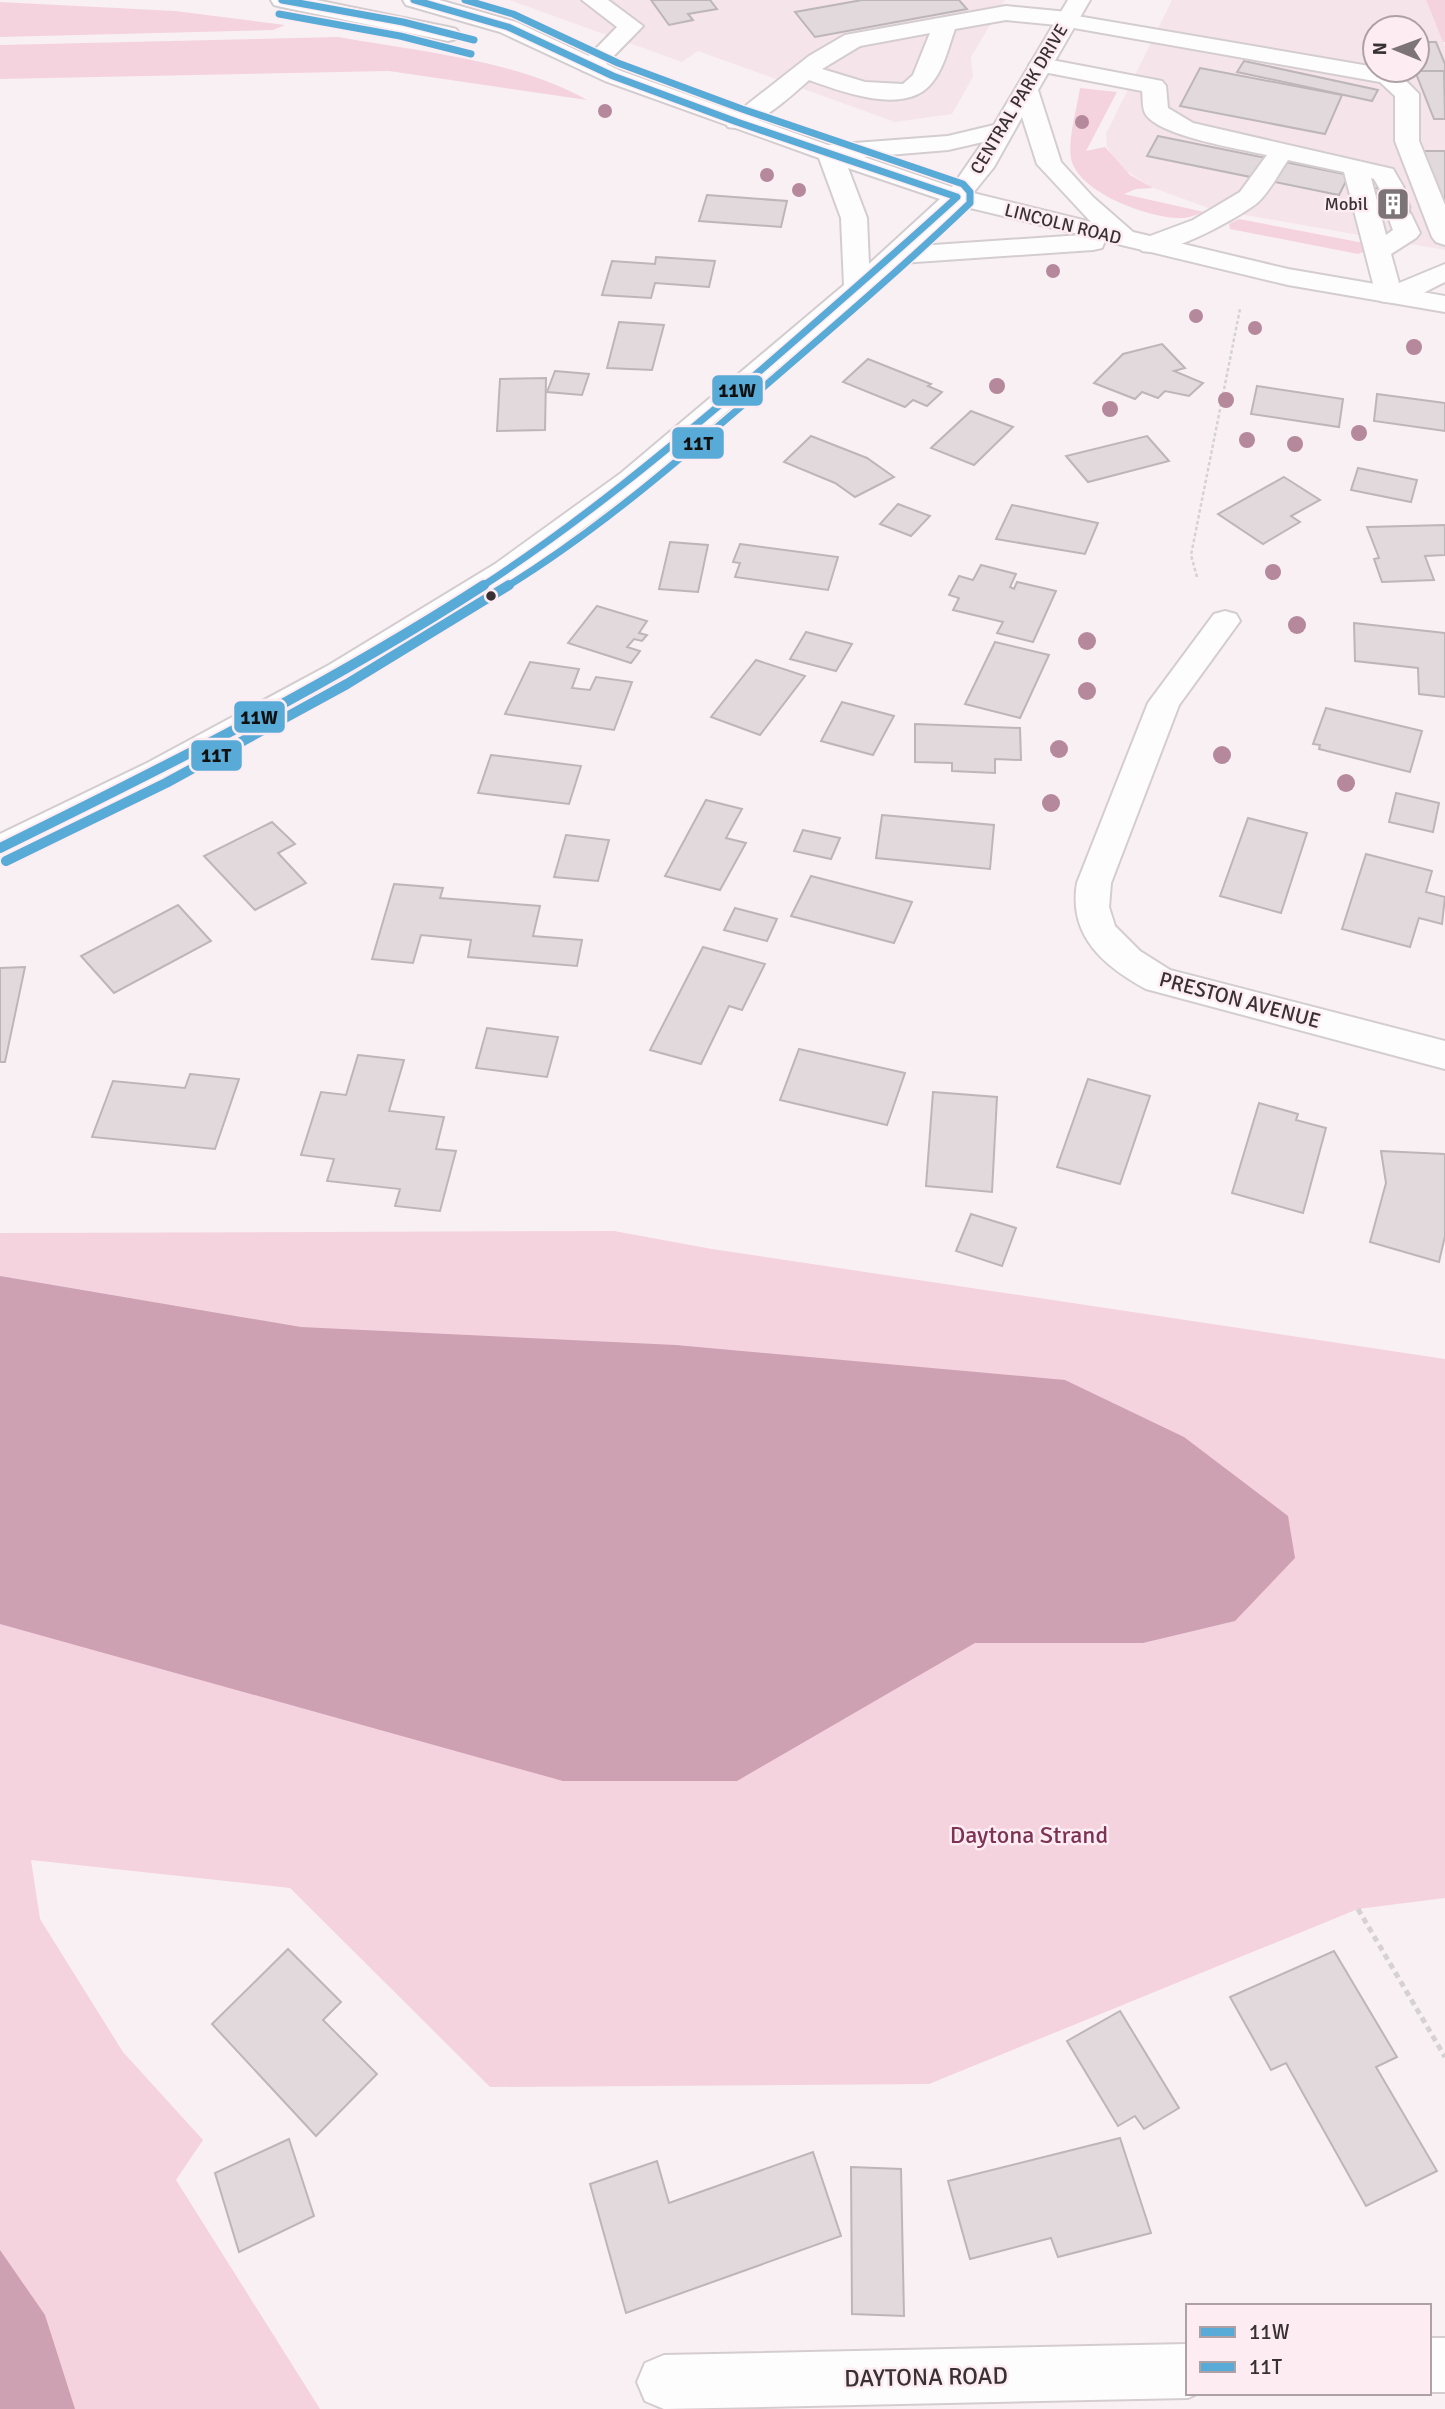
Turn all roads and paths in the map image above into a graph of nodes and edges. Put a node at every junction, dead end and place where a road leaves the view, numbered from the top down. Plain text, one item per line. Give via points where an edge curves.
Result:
1 (282, 0) edge
2 (414, 0) edge
3 (593, 0) edge
4 (1071, 13) edge
5 (945, 25) junction
6 (1041, 65) junction
7 (602, 71) junction
8 (805, 71) junction
9 (1026, 89) junction
10 (737, 122) junction
11 (1002, 130) junction
12 (1282, 151) junction
13 (830, 152) junction
14 (1355, 167) junction
15 (1391, 188) tunnel mouth
16 (957, 197) junction
17 (1402, 219) dead end
18 (1445, 237) edge
19 (1139, 242) junction
20 (1377, 251) junction
21 (894, 256) junction
22 (1445, 272) edge
23 (857, 286) junction
24 (1392, 295) junction
25 (1445, 304) edge
26 (1240, 309) dead end
27 (1197, 577) dead end
28 (1225, 621) dead end
29 (0, 848) edge
30 (1445, 1055) edge
31 (1358, 1909) dead end
32 (1445, 2057) edge
33 (1186, 2371) edge
34 (664, 2382) dead end

1 - 7 main road, LINCOLN ROAD via 402,23
2 - 7 main road, LINCOLN ROAD via 508,27
3 - 7 main road via 631,26
4 - 5 main road via 1006,13
4 - 6 main road, CENTRAL PARK DRIVE
4 - 18 main road via 1265,57 1388,76 1407,94 1406,141
5 - 8 main road via 853,40
5 - 8 main road via 920,82 911,89 860,90
6 - 9 main road, CENTRAL PARK DRIVE
6 - 12 main road via 1154,86 1156,111 1185,129
7 - 10 main road, LINCOLN ROAD
8 - 10 main road
9 - 11 main road, CENTRAL PARK DRIVE
9 - 19 main road via 1049,164 1084,202
10 - 13 main road, LINCOLN ROAD
11 - 13 main road via 948,143
11 - 16 main road, CENTRAL PARK DRIVE
12 - 14 main road
12 - 19 main road via 1249,197 1202,225
13 - 16 main road, LINCOLN ROAD
13 - 23 main road via 854,218
14 - 15 main road via 1384,174
14 - 20 main road
16 - 19 main road, LINCOLN ROAD
16 - 21 main road, CENTRAL PARK DRIVE
17 - 20 main road via 1407,233
19 - 21 main road
19 - 24 main road, LINCOLN ROAD via 1288,277
20 - 24 main road
21 - 23 main road, CENTRAL PARK DRIVE
22 - 24 main road
23 - 29 main road, CENTRAL PARK DRIVE via 631,479 506,571 316,685 159,771
24 - 25 main road, LINCOLN ROAD
26 - 27 path via 1191,555
28 - 30 main road, PRESTON AVENUE via 1164,703 1094,883 1092,910 1105,938 1130,965 1159,980
31 - 32 path
33 - 34 main road, DAYTONA ROAD

